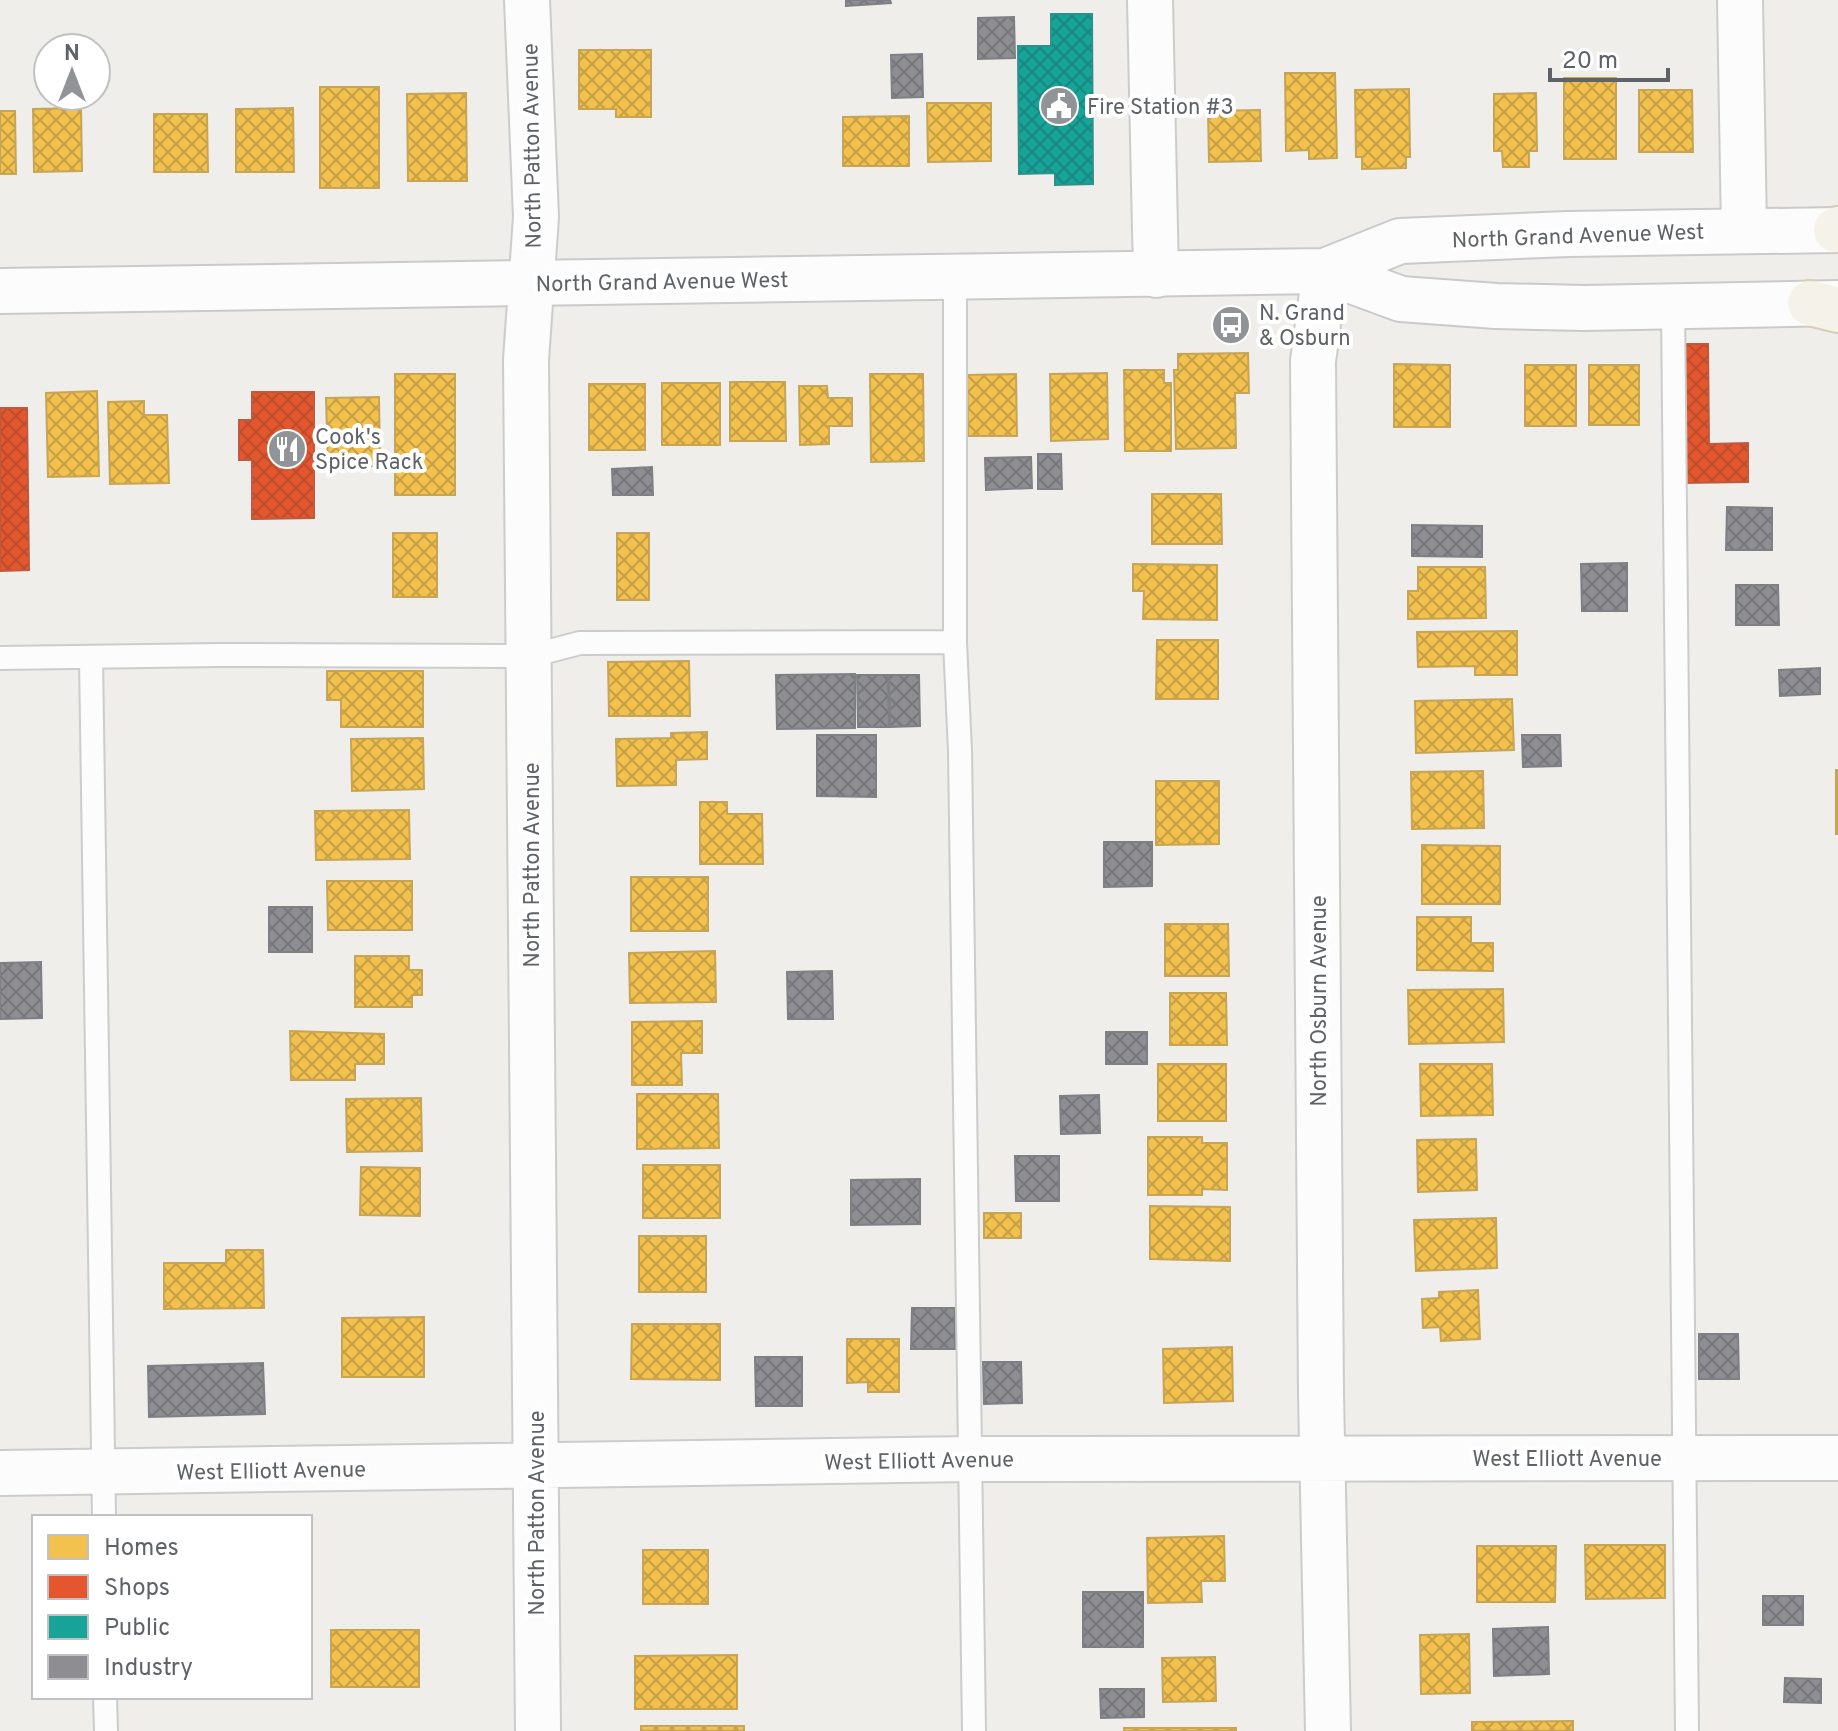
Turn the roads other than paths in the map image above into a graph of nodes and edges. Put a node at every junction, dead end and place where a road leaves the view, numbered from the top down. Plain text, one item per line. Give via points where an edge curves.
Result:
1 (527, 0) edge
2 (1150, 0) edge
3 (1740, 0) edge
4 (1744, 230) junction
5 (1837, 230) edge
6 (1325, 271) junction
7 (1156, 275) junction
8 (955, 278) junction
9 (532, 283) junction
10 (0, 291) edge
11 (1829, 305) edge
12 (1673, 307) junction
13 (955, 642) junction
14 (530, 656) junction
15 (0, 658) edge
16 (91, 658) junction
17 (1687, 1457) junction
18 (1838, 1458) edge
19 (972, 1459) junction
20 (1323, 1460) junction
21 (535, 1466) junction
22 (103, 1472) junction
23 (0, 1473) edge
24 (104, 1515) edge
25 (105, 1699) edge
26 (106, 1731) edge
27 (538, 1731) edge
28 (974, 1731) edge
29 (1328, 1731) edge
30 (1687, 1731) edge

1 - 9 street, North Patton Avenue via 536,207
2 - 7 street
3 - 4 street
4 - 5 street, North Grand Avenue West
4 - 6 street, North Grand Avenue West via 1400,241
6 - 7 street, North Grand Avenue West
6 - 12 street, North Grand Avenue West via 1401,299 1525,307
6 - 20 street, North Osburn Avenue via 1313,361
7 - 8 street, North Grand Avenue West
8 - 9 street, North Grand Avenue West
8 - 13 lane
9 - 10 street, North Grand Avenue West
9 - 14 street, North Patton Avenue via 526,350
11 - 12 street, North Grand Avenue West
12 - 17 lane
13 - 14 lane via 580,643
13 - 19 lane
14 - 16 lane
14 - 21 street, North Patton Avenue
15 - 16 lane
16 - 22 lane
17 - 18 street, West Elliott Avenue
17 - 20 street, West Elliott Avenue
17 - 30 lane
19 - 20 street, West Elliott Avenue
19 - 21 street, West Elliott Avenue
19 - 28 lane
20 - 29 street, North Osburn Avenue
21 - 22 street, West Elliott Avenue
21 - 27 street, North Patton Avenue
22 - 23 street, West Elliott Avenue
22 - 24 lane
25 - 26 lane

